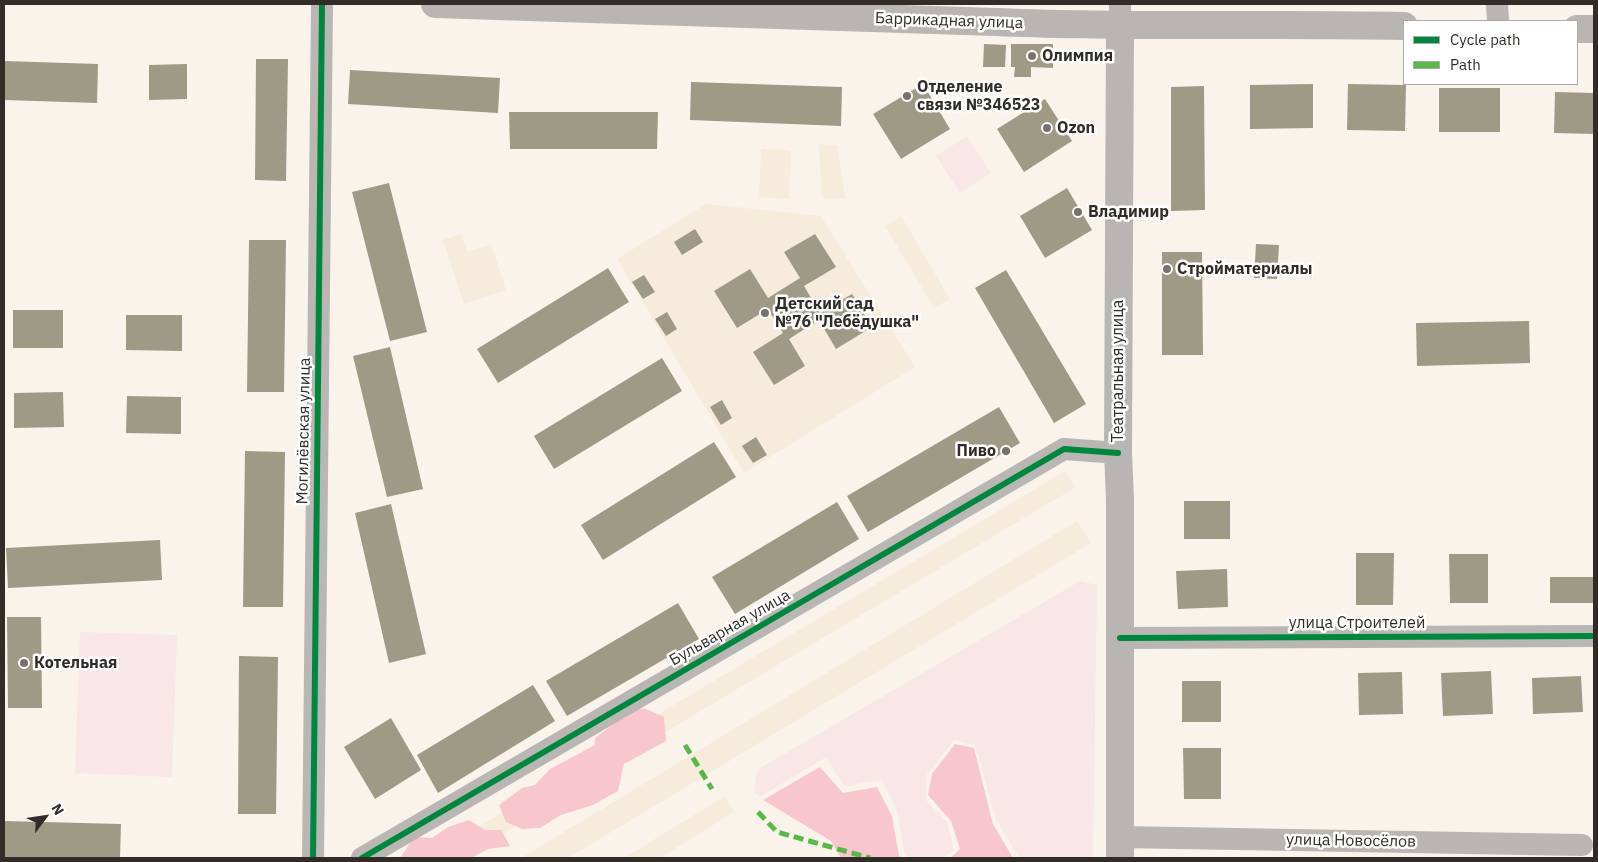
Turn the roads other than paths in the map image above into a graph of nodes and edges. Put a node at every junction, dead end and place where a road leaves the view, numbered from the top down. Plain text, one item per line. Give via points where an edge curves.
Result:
1 (322, 4) edge
2 (435, 4) edge
3 (1497, 4) edge
4 (698, 8) edge
5 (1120, 15) edge
6 (1498, 20) edge
7 (1403, 26) edge
8 (1578, 29) edge
9 (1594, 29) edge
10 (1118, 453) junction
11 (1594, 636) edge
12 (1120, 638) junction
13 (1582, 845) dead end
14 (1120, 848) edge
15 (313, 858) edge
16 (362, 858) edge

1 - 15 street, Могилёвская улица
2 - 4 main road, Баррикадная улица
3 - 6 street
4 - 5 main road, Баррикадная улица via 1070,25
5 - 7 main road, Баррикадная улица
5 - 10 main road, Театральная улица
8 - 9 main road
10 - 12 main road, Театральная улица
10 - 16 street, Бульварная улица via 1064,449
11 - 12 street, улица Строителей
12 - 14 main road, Театральная улица
13 - 14 street, улица Новосёлов

